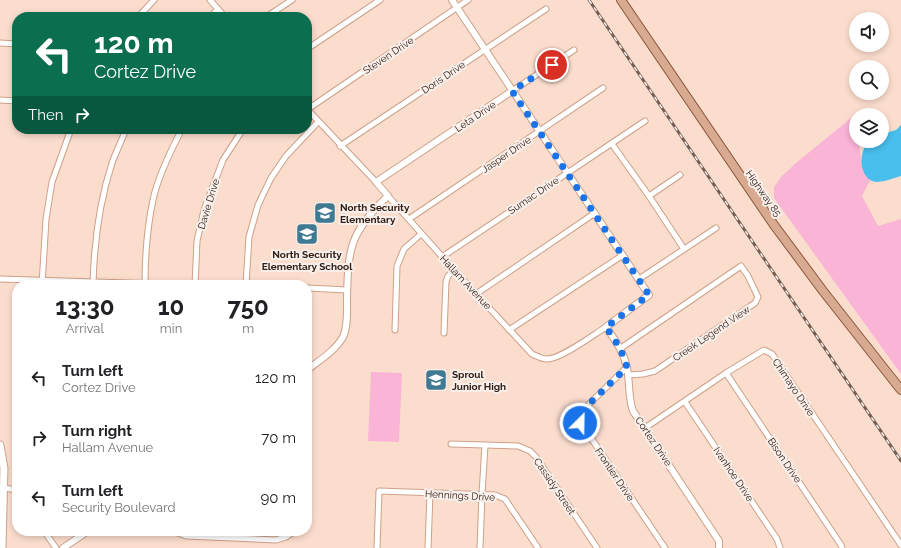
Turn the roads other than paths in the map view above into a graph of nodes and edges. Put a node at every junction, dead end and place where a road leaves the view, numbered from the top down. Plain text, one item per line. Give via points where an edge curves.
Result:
1 (154, 0) edge
2 (210, 0) edge
3 (292, 0) edge
4 (380, 0) edge
5 (452, 0) edge
6 (468, 0) edge
7 (621, 0) edge
8 (457, 8) junction
9 (218, 9) junction
10 (546, 9) dead end
11 (143, 12) edge
12 (215, 12) edge
13 (220, 12) edge
14 (274, 12) edge
15 (0, 43) edge
16 (12, 44) edge
17 (312, 46) edge
18 (484, 49) junction
19 (574, 50) dead end
20 (603, 88) dead end
21 (512, 91) junction
22 (0, 100) edge
23 (12, 101) edge
24 (312, 106) edge
25 (312, 115) edge
26 (645, 121) dead end
27 (318, 122) junction
28 (312, 128) edge
29 (539, 131) junction
30 (69, 134) edge
31 (124, 134) edge
32 (179, 134) edge
33 (240, 134) edge
34 (307, 134) edge
35 (612, 144) junction
36 (340, 146) junction
37 (567, 173) junction
38 (680, 175) dead end
39 (376, 182) junction
40 (388, 196) junction
41 (649, 196) junction
42 (595, 213) junction
43 (409, 219) junction
44 (716, 228) dead end
45 (421, 234) junction
46 (684, 249) junction
47 (623, 255) junction
48 (442, 257) junction
49 (454, 270) junction
50 (0, 279) edge
51 (639, 279) junction
52 (12, 280) edge
53 (42, 280) edge
54 (93, 280) edge
55 (144, 280) edge
56 (193, 280) edge
57 (246, 280) edge
58 (312, 288) edge
59 (347, 290) junction
60 (476, 294) junction
61 (606, 327) junction
62 (395, 330) dead end
63 (510, 330) junction
64 (444, 333) dead end
65 (620, 348) junction
66 (312, 365) edge
67 (627, 367) junction
68 (726, 373) junction
69 (628, 375) junction
70 (901, 390) edge
71 (685, 402) junction
72 (645, 428) junction
73 (451, 444) dead end
74 (0, 445) edge
75 (485, 445) junction
76 (4, 488) junction
77 (12, 489) edge
78 (430, 493) junction
79 (482, 494) junction
80 (48, 536) edge
81 (81, 536) edge
82 (186, 536) edge
83 (288, 536) edge
84 (901, 545) edge
85 (2, 548) edge
86 (56, 548) edge
87 (63, 548) edge
88 (377, 548) edge
89 (428, 548) edge
90 (480, 548) edge
91 (538, 548) edge
92 (597, 548) edge
93 (665, 548) edge
94 (720, 548) edge
95 (780, 548) edge
96 (842, 548) edge

1 - 11 street
2 - 9 street
3 - 14 street
4 - 17 street
5 - 8 street
6 - 8 street, Steven Drive
7 - 70 main road, Highway 85 via 774,225
8 - 18 street
8 - 24 street, Steven Drive
9 - 12 street
9 - 13 street
10 - 18 street, Doris Drive
15 - 16 street
18 - 21 street
18 - 36 street, Doris Drive
19 - 21 street, Leta Drive
20 - 29 street, Jasper Drive
21 - 29 street
21 - 39 street, Leta Drive
22 - 23 street
25 - 27 street, Hallam Avenue
26 - 35 street, Sumac Drive
27 - 28 street
27 - 36 street, Hallam Avenue
29 - 37 street
29 - 43 street, Jasper Drive
30 - 53 street via 52,182 46,219
31 - 54 street via 112,162 104,192 96,232
32 - 55 street via 170,151 153,198 147,235
33 - 56 street, Davie Drive via 223,160 204,210 197,241
34 - 57 street via 286,156 271,178 258,205 249,238
35 - 37 street, Sumac Drive
35 - 41 street
36 - 39 street, Hallam Avenue
37 - 42 street
37 - 48 street, Sumac Drive
38 - 41 street
39 - 40 street, Hallam Avenue
40 - 43 street, Hallam Avenue
40 - 59 street via 374,209 353,241
41 - 46 street
42 - 47 street
42 - 60 street
43 - 45 street, Hallam Avenue
44 - 46 street
45 - 48 street, Hallam Avenue
45 - 62 street via 404,249 397,266
46 - 51 street
47 - 51 street
47 - 63 street
48 - 49 street, Hallam Avenue
49 - 60 street, Hallam Avenue
49 - 64 street via 446,282
50 - 52 street
51 - 61 street, Hallam Avenue via 649,295
58 - 59 street
59 - 66 street via 346,325 343,336 331,352
60 - 63 street, Hallam Avenue
61 - 63 street, Hallam Avenue via 558,357 548,360 532,354
61 - 65 street, Cortez Drive
65 - 67 street, Cortez Drive
65 - 69 street, Creek Legend View via 741,266 758,297 755,303 655,371
67 - 69 street, Cortez Drive
67 - 93 street, Frontier Drive via 584,409 580,423
68 - 71 street, Chimayo Drive
68 - 84 street, Chimayo Drive via 764,350 772,354
68 - 96 street, Bison Drive
69 - 72 street, Cortez Drive via 633,411
71 - 72 street, Chimayo Drive
71 - 95 street, Ivanhoe Drive via 777,539
72 - 94 street, Cortez Drive via 719,541
73 - 75 street, Cassidy Street
74 - 76 main road
75 - 79 street
75 - 92 street, Cassidy Street via 518,446 536,456
76 - 77 street
76 - 85 main road
78 - 79 street, Hennings Drive
78 - 88 street, Hennings Drive via 379,491
78 - 89 street
79 - 90 street
79 - 91 street, Hennings Drive via 506,499
80 - 86 street
81 - 87 street
82 - 83 street via 276,540

